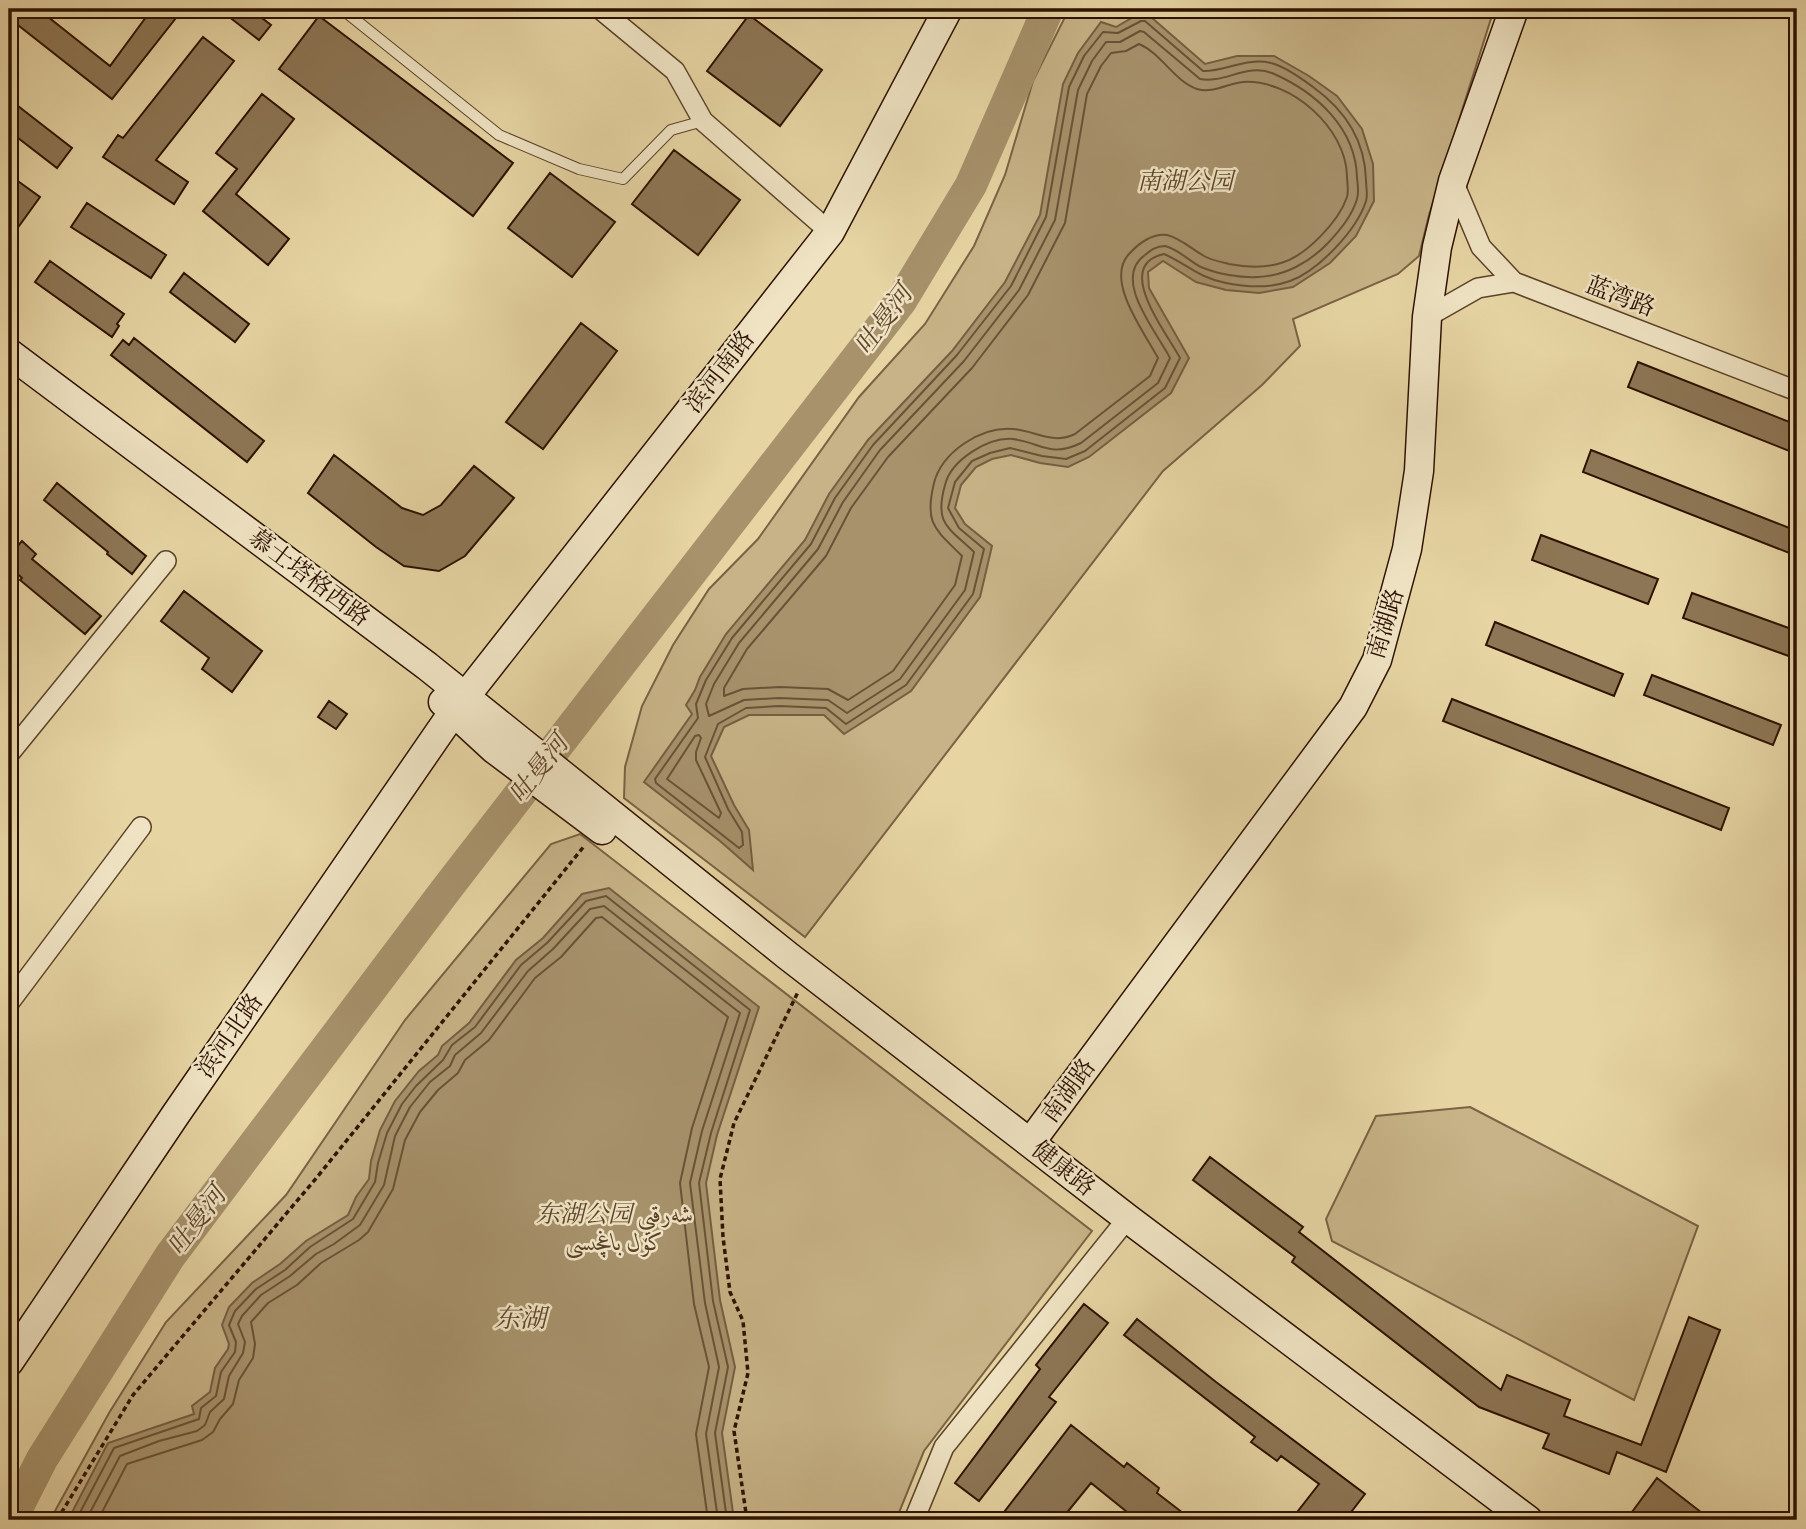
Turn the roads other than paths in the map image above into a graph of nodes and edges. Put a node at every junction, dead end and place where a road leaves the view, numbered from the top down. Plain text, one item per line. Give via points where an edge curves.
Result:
1 (342, 9) edge
2 (600, 9) edge
3 (948, 9) edge
4 (1514, 9) edge
5 (703, 121) junction
6 (1453, 181) junction
7 (830, 232) junction
8 (1514, 282) junction
9 (1427, 317) junction
10 (9, 353) edge
11 (9, 372) edge
12 (1797, 391) edge
13 (166, 561) dead end
14 (459, 704) junction
15 (9, 754) edge
16 (600, 819) junction
17 (141, 827) dead end
18 (9, 1003) edge
19 (1030, 1143) junction
20 (1119, 1228) junction
21 (9, 1362) edge
22 (914, 1520) edge
23 (1501, 1520) edge
24 (1528, 1520) edge

1 - 5 lane via 499,135 579,169 623,179 671,130
2 - 5 street via 675,71
3 - 7 main road, 滨河南路
4 - 6 main road, 南湖路
5 - 7 street
6 - 8 street via 1481,247
6 - 9 main road, 南湖路
7 - 14 main road, 滨河南路
8 - 9 street via 1478,288
8 - 12 street, 蓝湾路
9 - 19 main road, 南湖路 via 1419,471 1407,549 1377,660 1353,707
10 - 14 main road, 慕士塔格西路
11 - 14 main road, 慕士塔格西路 via 406,671
13 - 15 street
14 - 16 main road, 慕士塔格西路
14 - 21 main road, 滨河北路
16 - 19 main road, 健康路 via 788,956
16 - 20 main road, 健康路 via 802,984
17 - 18 street
19 - 24 main road, 健康路
20 - 22 street via 944,1447
20 - 23 main road, 健康路

